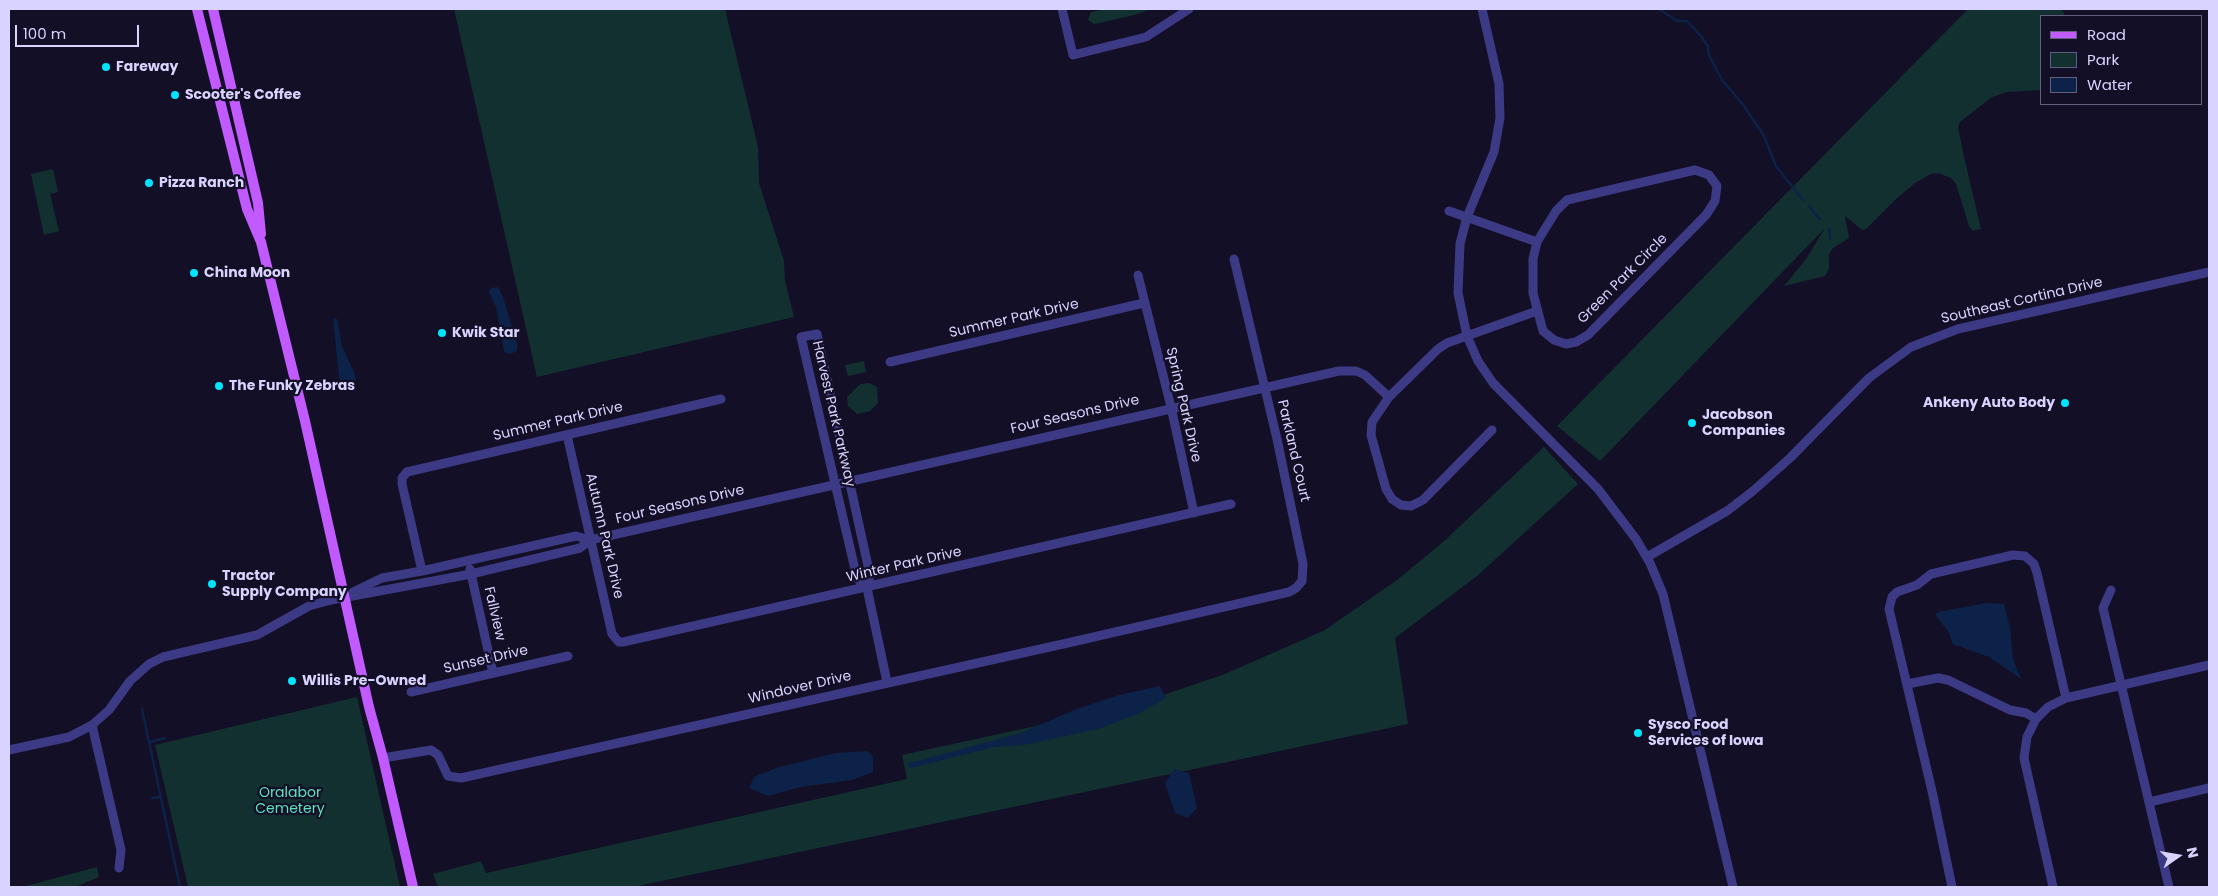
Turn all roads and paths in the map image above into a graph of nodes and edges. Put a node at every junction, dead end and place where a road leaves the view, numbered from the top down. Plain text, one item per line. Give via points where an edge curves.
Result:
1 (197, 9) edge
2 (213, 9) edge
3 (1062, 9) edge
4 (1189, 9) edge
5 (1482, 9) edge
6 (1449, 211) dead end
7 (1468, 217) junction
8 (261, 242) junction
9 (1537, 242) junction
10 (1234, 259) dead end
11 (2209, 272) edge
12 (1138, 275) dead end
13 (1144, 303) junction
14 (1537, 311) junction
15 (1468, 336) junction
16 (890, 362) dead end
17 (1265, 387) junction
18 (1389, 397) junction
19 (721, 399) dead end
20 (1171, 407) junction
21 (1492, 430) dead end
22 (567, 435) junction
23 (850, 480) junction
24 (836, 484) junction
25 (1231, 504) dead end
26 (1194, 512) junction
27 (590, 540) junction
28 (1647, 557) junction
29 (468, 561) junction
30 (422, 571) junction
31 (471, 574) junction
32 (867, 588) junction
33 (2111, 590) dead end
34 (344, 597) junction
35 (1237, 604) joint
36 (619, 642) joint
37 (568, 656) dead end
38 (2209, 665) edge
39 (494, 673) junction
40 (887, 682) junction
41 (1908, 684) junction
42 (2122, 685) junction
43 (411, 692) dead end
44 (2066, 698) junction
45 (2036, 719) junction
46 (92, 726) junction
47 (9, 750) edge
48 (383, 758) junction
49 (2209, 788) edge
50 (2149, 802) junction
51 (119, 868) dead end
52 (414, 887) edge
53 (1733, 887) edge
54 (1952, 887) edge
55 (2053, 887) edge
56 (2168, 887) edge

1 - 8 main road via 247,209
2 - 8 main road via 258,203
3 - 4 street via 1073,55 1146,37
5 - 7 street via 1499,84 1500,118 1494,152
6 - 7 street
7 - 9 street
7 - 15 street via 1460,244 1457,283
8 - 34 main road
9 - 14 street via 1532,278
9 - 14 street, Green Park Circle via 1556,211 1567,200 1695,170 1709,175 1717,186 1715,202 1706,216 1588,335 1566,344 1554,340 1543,331
10 - 17 street, Parkland Court
11 - 28 street, Southeast Cortina Drive via 1958,329 1911,347 1869,378 1790,458 1747,496
12 - 13 street, Spring Park Drive
13 - 16 street, Summer Park Drive
13 - 20 street, Spring Park Drive
14 - 15 street
15 - 18 street via 1438,349
15 - 28 street via 1478,361 1493,383 1598,489
17 - 18 street, Four Seasons Drive via 1346,370 1365,375
17 - 20 street, Four Seasons Drive
17 - 35 street, Parkland Court via 1304,573 1302,581 1289,592
18 - 21 street via 1372,422 1371,434 1386,488 1392,499 1402,504 1411,506 1423,500
19 - 22 street, Summer Park Drive
20 - 23 street, Four Seasons Drive
20 - 26 street, Spring Park Drive
22 - 27 street, Autumn Park Drive
22 - 30 street, Summer Park Drive via 411,470 403,475 402,484
23 - 24 street, Four Seasons Drive
23 - 24 street, Harvest Park Parkway via 817,334 801,337
23 - 32 street, Harvest Park Parkway via 870,575
24 - 27 street, Four Seasons Drive
24 - 32 street, Harvest Park Parkway via 857,578
25 - 26 street, Winter Park Drive
26 - 32 street, Winter Park Drive
27 - 29 street, Four Seasons Drive via 576,536
27 - 31 street, Four Seasons Drive via 580,548
27 - 36 street, Autumn Park Drive via 612,634
28 - 53 street via 1663,594
29 - 30 street, Four Seasons Drive
29 - 31 street, Fallview
30 - 34 street, Four Seasons Drive via 382,578
31 - 34 street, Four Seasons Drive
31 - 39 street, Fallview
32 - 36 street, Winter Park Drive via 636,641
32 - 40 street, Harvest Park Parkway
33 - 42 street via 2103,608
34 - 46 street via 309,606 256,635 154,662 130,681 109,710
34 - 48 main road
35 - 40 street, Windover Drive
37 - 39 street, Sunset Drive
38 - 42 street
39 - 43 street, Sunset Drive
40 - 48 street, Windover Drive via 462,778 448,776 438,755 431,750
41 - 44 street via 1889,610 1892,597 1931,574 2020,555 2031,561 2037,573
41 - 45 street via 1938,678 1948,680
41 - 54 street
42 - 44 street
42 - 50 street
44 - 45 street via 2048,707
45 - 55 street via 2027,737 2024,758
46 - 47 street via 69,736
46 - 51 street via 121,850
48 - 52 main road
49 - 50 street
50 - 56 street

